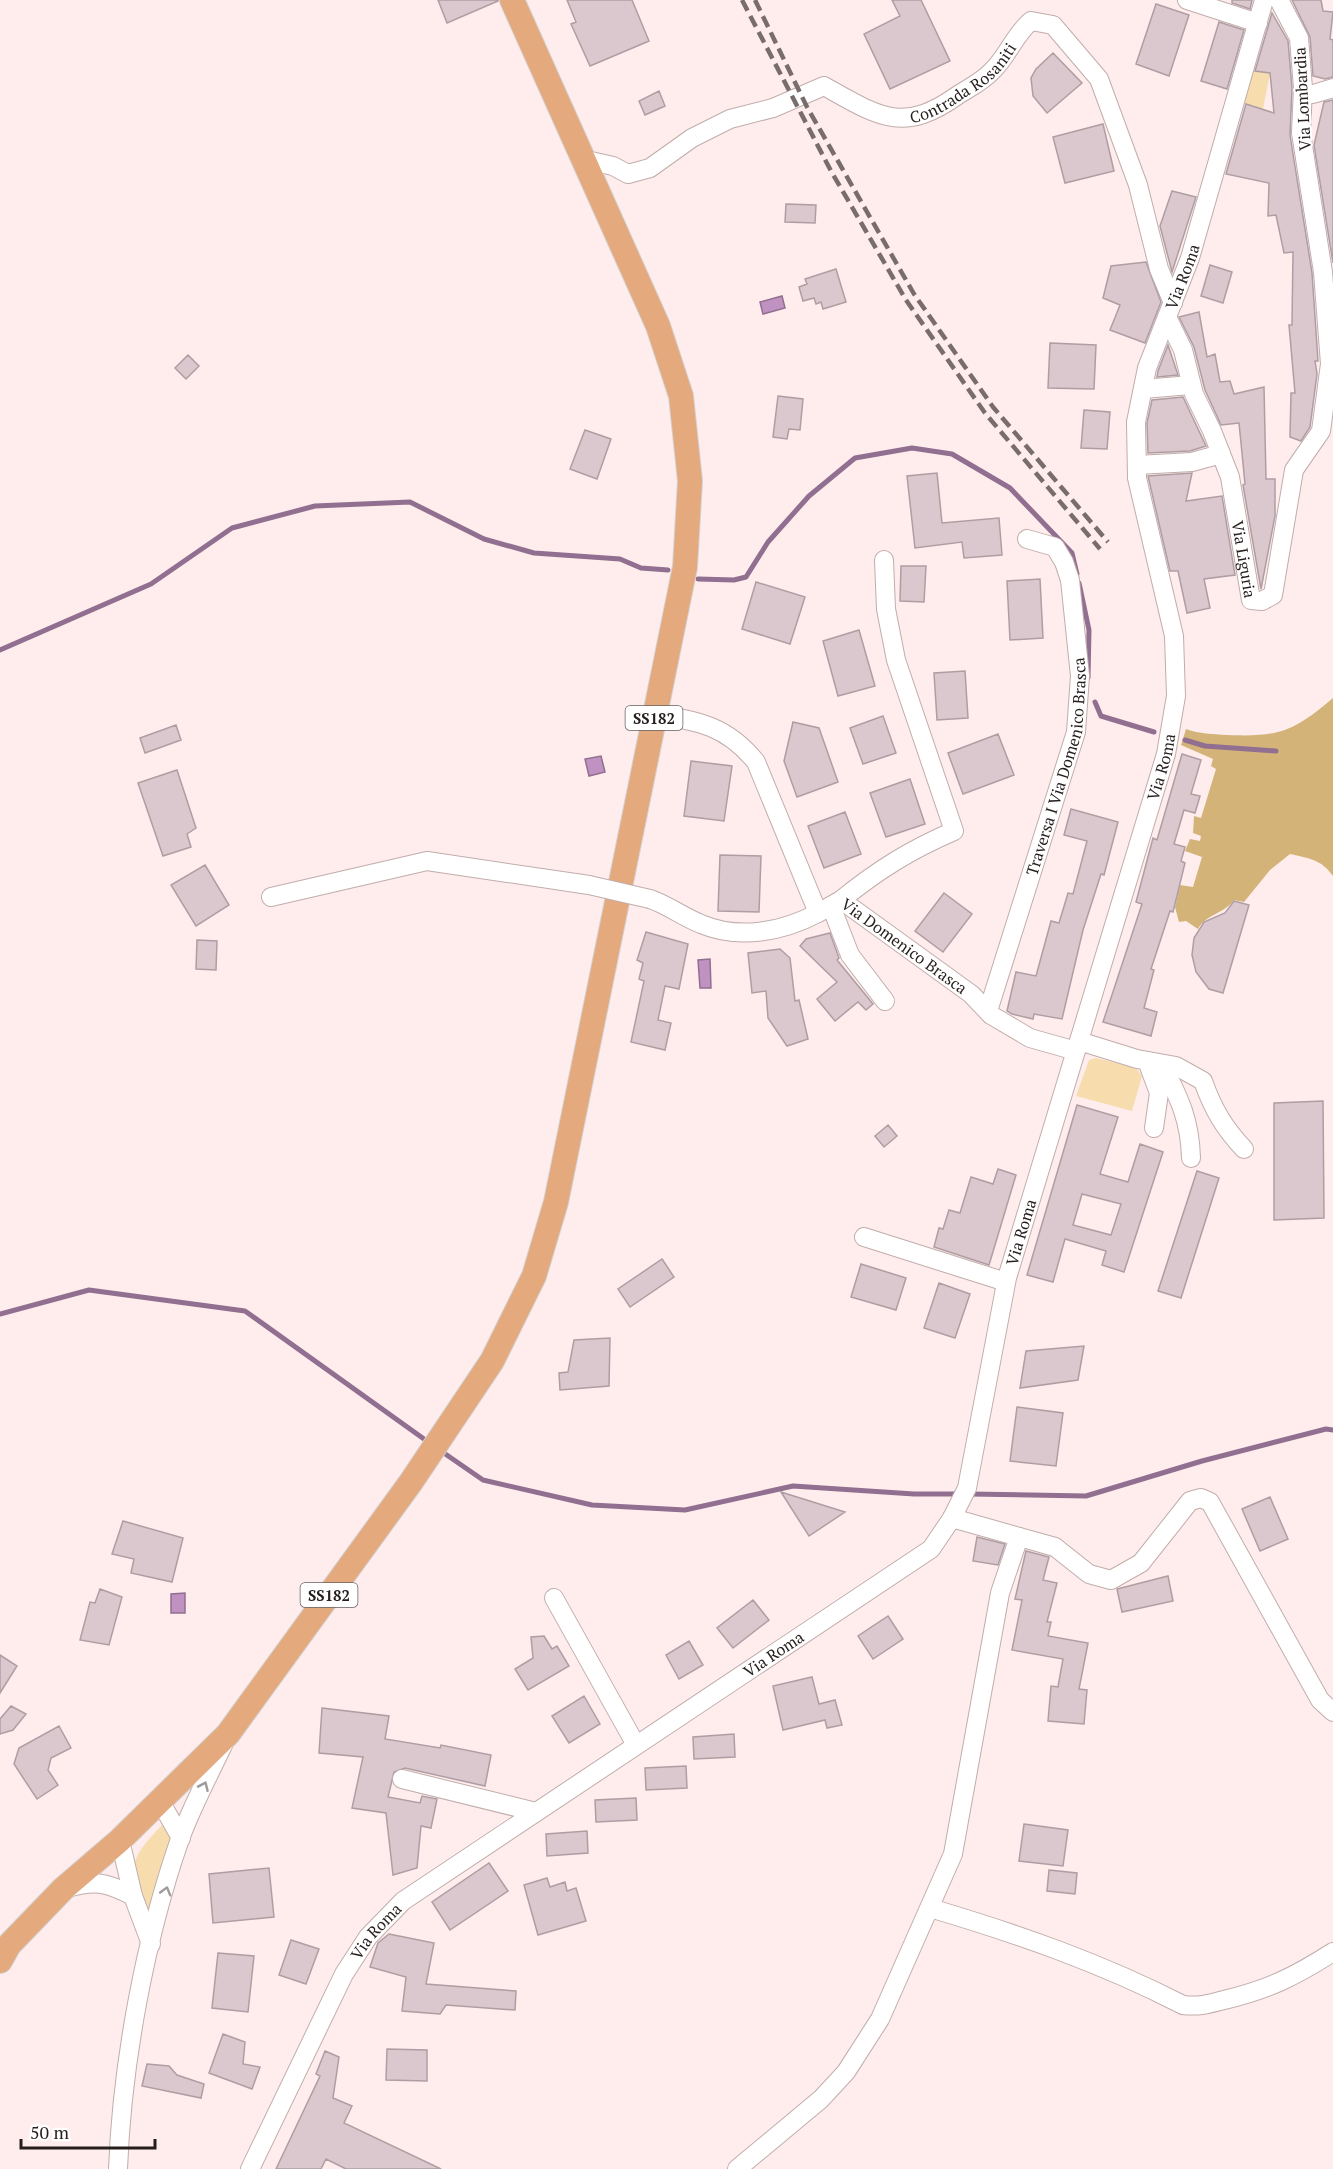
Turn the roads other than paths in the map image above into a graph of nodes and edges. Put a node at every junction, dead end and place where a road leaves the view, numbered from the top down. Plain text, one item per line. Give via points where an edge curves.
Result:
1 (512, 0) edge
2 (1187, 0) edge
3 (1264, 0) edge
4 (1280, 0) edge
5 (1258, 23) junction
6 (1333, 88) edge
7 (1313, 94) dead end
8 (582, 159) junction
9 (628, 174) junction
10 (597, 191) junction
11 (1170, 310) junction
12 (1191, 385) junction
13 (1143, 388) junction
14 (1309, 448) joint
15 (1221, 454) junction
16 (1137, 465) junction
17 (1027, 539) dead end
18 (884, 560) dead end
19 (654, 714) junction
20 (271, 897) dead end
21 (830, 906) junction
22 (885, 1001) dead end
23 (988, 1011) junction
24 (1078, 1046) junction
25 (1154, 1062) junction
26 (1154, 1128) dead end
27 (1244, 1149) dead end
28 (1191, 1158) dead end
29 (864, 1238) dead end
30 (1006, 1282) junction
31 (955, 1512) junction
32 (1019, 1537) junction
33 (554, 1598) dead end
34 (1333, 1712) edge
35 (228, 1734) junction
36 (636, 1745) junction
37 (402, 1779) dead end
38 (160, 1801) junction
39 (536, 1812) junction
40 (181, 1838) junction
41 (120, 1840) junction
42 (63, 1889) junction
43 (133, 1896) junction
44 (930, 1908) junction
45 (151, 1944) junction
46 (1333, 1952) edge
47 (0, 1961) edge
48 (118, 2169) edge
49 (250, 2169) edge
50 (737, 2169) edge

1 - 8 main road, SS182
2 - 5 street
3 - 5 street, Via Roma
4 - 14 street, Via Lombardia via 1299,38 1301,133 1323,272 1330,364 1321,431
5 - 11 street, Via Roma via 1190,258
6 - 7 street
8 - 9 street
8 - 10 main road, SS182
9 - 10 street
9 - 11 street, Contrada Rosaniti via 650,168 692,138 730,119 773,108 824,86 879,114 904,120 938,110 992,72 1019,30 1031,21 1053,25 1099,79 1138,185
10 - 19 main road, SS182 via 658,326 682,407 690,481 685,567
11 - 12 street
11 - 13 street, Via Roma
12 - 13 street
12 - 15 street
13 - 16 street, Via Roma via 1136,422
14 - 15 street, Via Liguria via 1294,470 1273,594 1262,601 1251,600 1230,477
15 - 16 street via 1192,462
16 - 24 street, Via Roma via 1174,636 1176,696 1166,754
17 - 23 street, Traversa I Via Domenico Brasca via 1055,547 1070,580 1080,676 1076,732
18 - 21 street via 886,609 896,660 954,831 882,867
19 - 21 street, Via Domenico Brasca via 714,727 747,751
19 - 35 main road, SS182 via 556,1202 534,1276 492,1361
20 - 21 street, bridge via 427,861 589,885 650,899 722,931 748,933 783,928
21 - 22 street via 850,955
21 - 23 street, Via Domenico Brasca via 971,994
23 - 24 street, Via Domenico Brasca via 1030,1038
24 - 25 street, Via Domenico Brasca
24 - 30 street, Via Roma
25 - 26 street via 1159,1092
25 - 27 street, Via Domenico Brasca via 1176,1066 1203,1082 1224,1128
25 - 28 street via 1184,1108
29 - 30 street
30 - 31 street, Via Roma via 967,1488
31 - 32 street
31 - 36 street, Via Roma via 931,1549
32 - 34 street via 1054,1546 1089,1574 1111,1580 1141,1563 1190,1501 1201,1498 1210,1502 1320,1700
32 - 44 street via 1000,1593 953,1854
33 - 36 street
35 - 38 main road, SS182
40 -> 35 street
36 - 39 street, Via Roma
37 - 39 street
38 - 40 street
38 - 41 main road, SS182
39 - 49 street, Via Roma via 402,1901 368,1937 344,1974
45 -> 40 street
41 - 42 main road, SS182
41 - 43 street
42 - 43 street via 90,1881
42 - 47 main road, SS182 via 9,1945
43 - 45 street
44 - 46 street via 1058,1948 1183,2005 1196,2007 1264,1990
44 - 50 street via 872,2036 846,2072
45 - 48 street via 120,2105

